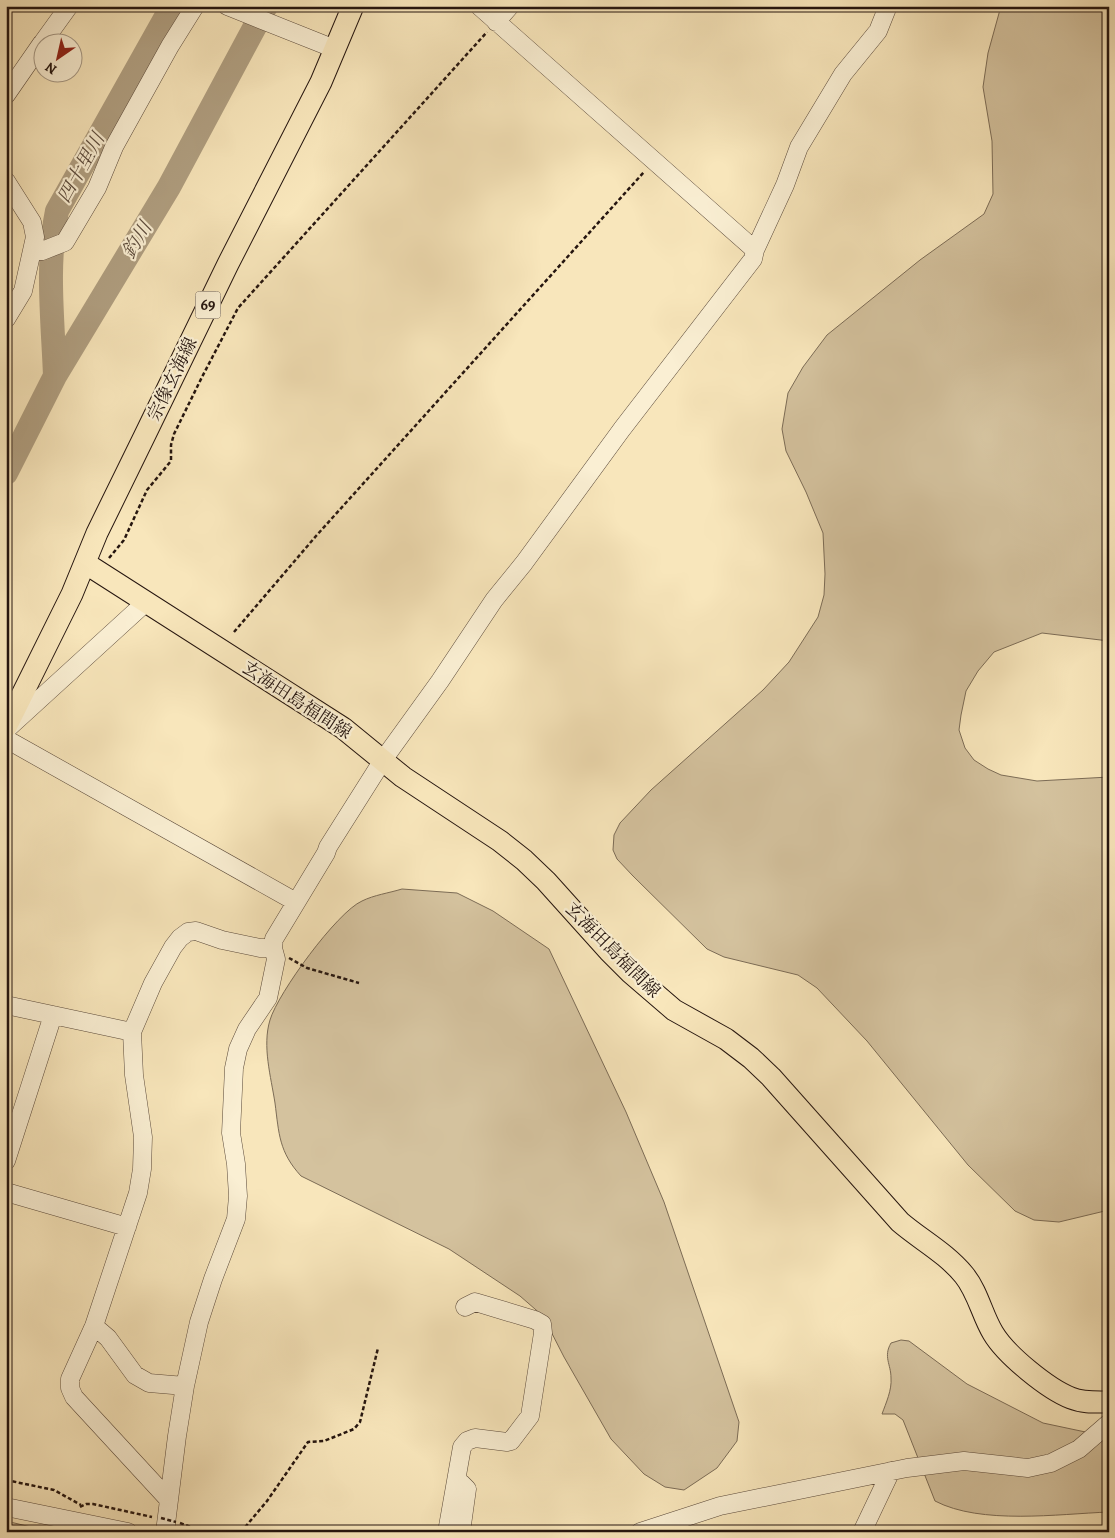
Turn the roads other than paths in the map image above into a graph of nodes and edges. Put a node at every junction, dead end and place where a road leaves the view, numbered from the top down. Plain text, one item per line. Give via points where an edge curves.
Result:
1 (69, 6) edge
2 (195, 6) edge
3 (227, 6) edge
4 (353, 6) edge
5 (479, 6) edge
6 (510, 6) edge
7 (888, 6) edge
8 (496, 22) junction
9 (51, 32) edge
10 (329, 46) junction
11 (32, 59) edge
12 (6, 96) edge
13 (6, 181) edge
14 (44, 249) junction
15 (756, 250) junction
16 (6, 319) edge
17 (90, 567) junction
18 (145, 603) junction
19 (6, 729) edge
20 (6, 739) edge
21 (383, 760) junction
22 (296, 902) junction
23 (273, 948) junction
24 (6, 1005) edge
25 (52, 1016) junction
26 (132, 1032) junction
27 (6, 1161) edge
28 (6, 1192) edge
29 (127, 1227) junction
30 (465, 1307) dead end
31 (94, 1326) junction
32 (185, 1386) junction
33 (1109, 1402) edge
34 (1109, 1423) edge
35 (892, 1471) junction
36 (458, 1479) junction
37 (169, 1500) junction
38 (6, 1508) edge
39 (167, 1524) edge
40 (128, 1532) edge
41 (447, 1532) edge
42 (461, 1532) edge
43 (640, 1532) edge
44 (862, 1532) edge

1 - 9 street
2 - 14 street via 114,147 97,188 65,242
3 - 10 street
4 - 10 main road, 宗像玄海線 / 69
5 - 8 street
6 - 8 street
7 - 15 street via 878,32 843,74 799,147
8 - 15 street
10 - 17 main road, 宗像玄海線 / 69 via 321,82 144,437
11 - 12 street
13 - 14 street via 32,222 35,238
14 - 16 street
15 - 21 street via 753,259 494,600
17 - 18 main road, 玄海田島福間線
17 - 19 main road, 宗像玄海線 / 69 via 72,594
18 - 19 street
18 - 21 main road, 玄海田島福間線 via 343,728
20 - 22 street
21 - 22 street
21 - 33 main road, 玄海田島福間線 via 432,797 500,840 546,881 631,973 674,1010 726,1039 751,1058 900,1222 950,1259 966,1277 992,1333 1017,1362 1072,1399
22 - 23 street via 274,939
23 - 26 street via 188,932 180,938 152,983
23 - 32 street via 276,959 268,998 238,1050 234,1068 231,1133 238,1196 236,1219 199,1322
24 - 25 street
25 - 26 street
25 - 27 street
26 - 29 street via 143,1137 138,1193
28 - 29 street
29 - 31 street
30 - 36 street via 475,1302 535,1320 542,1324 543,1333 530,1416 511,1441 475,1438 466,1441 462,1447
31 - 32 street via 108,1338 135,1375 149,1383
31 - 37 street via 70,1379 70,1388 74,1397
32 - 37 street
34 - 35 street via 1079,1450 1051,1463 1028,1468 964,1461
35 - 43 street via 720,1506
35 - 44 street
36 - 41 street
36 - 42 street via 467,1489
37 - 39 street
38 - 40 street

